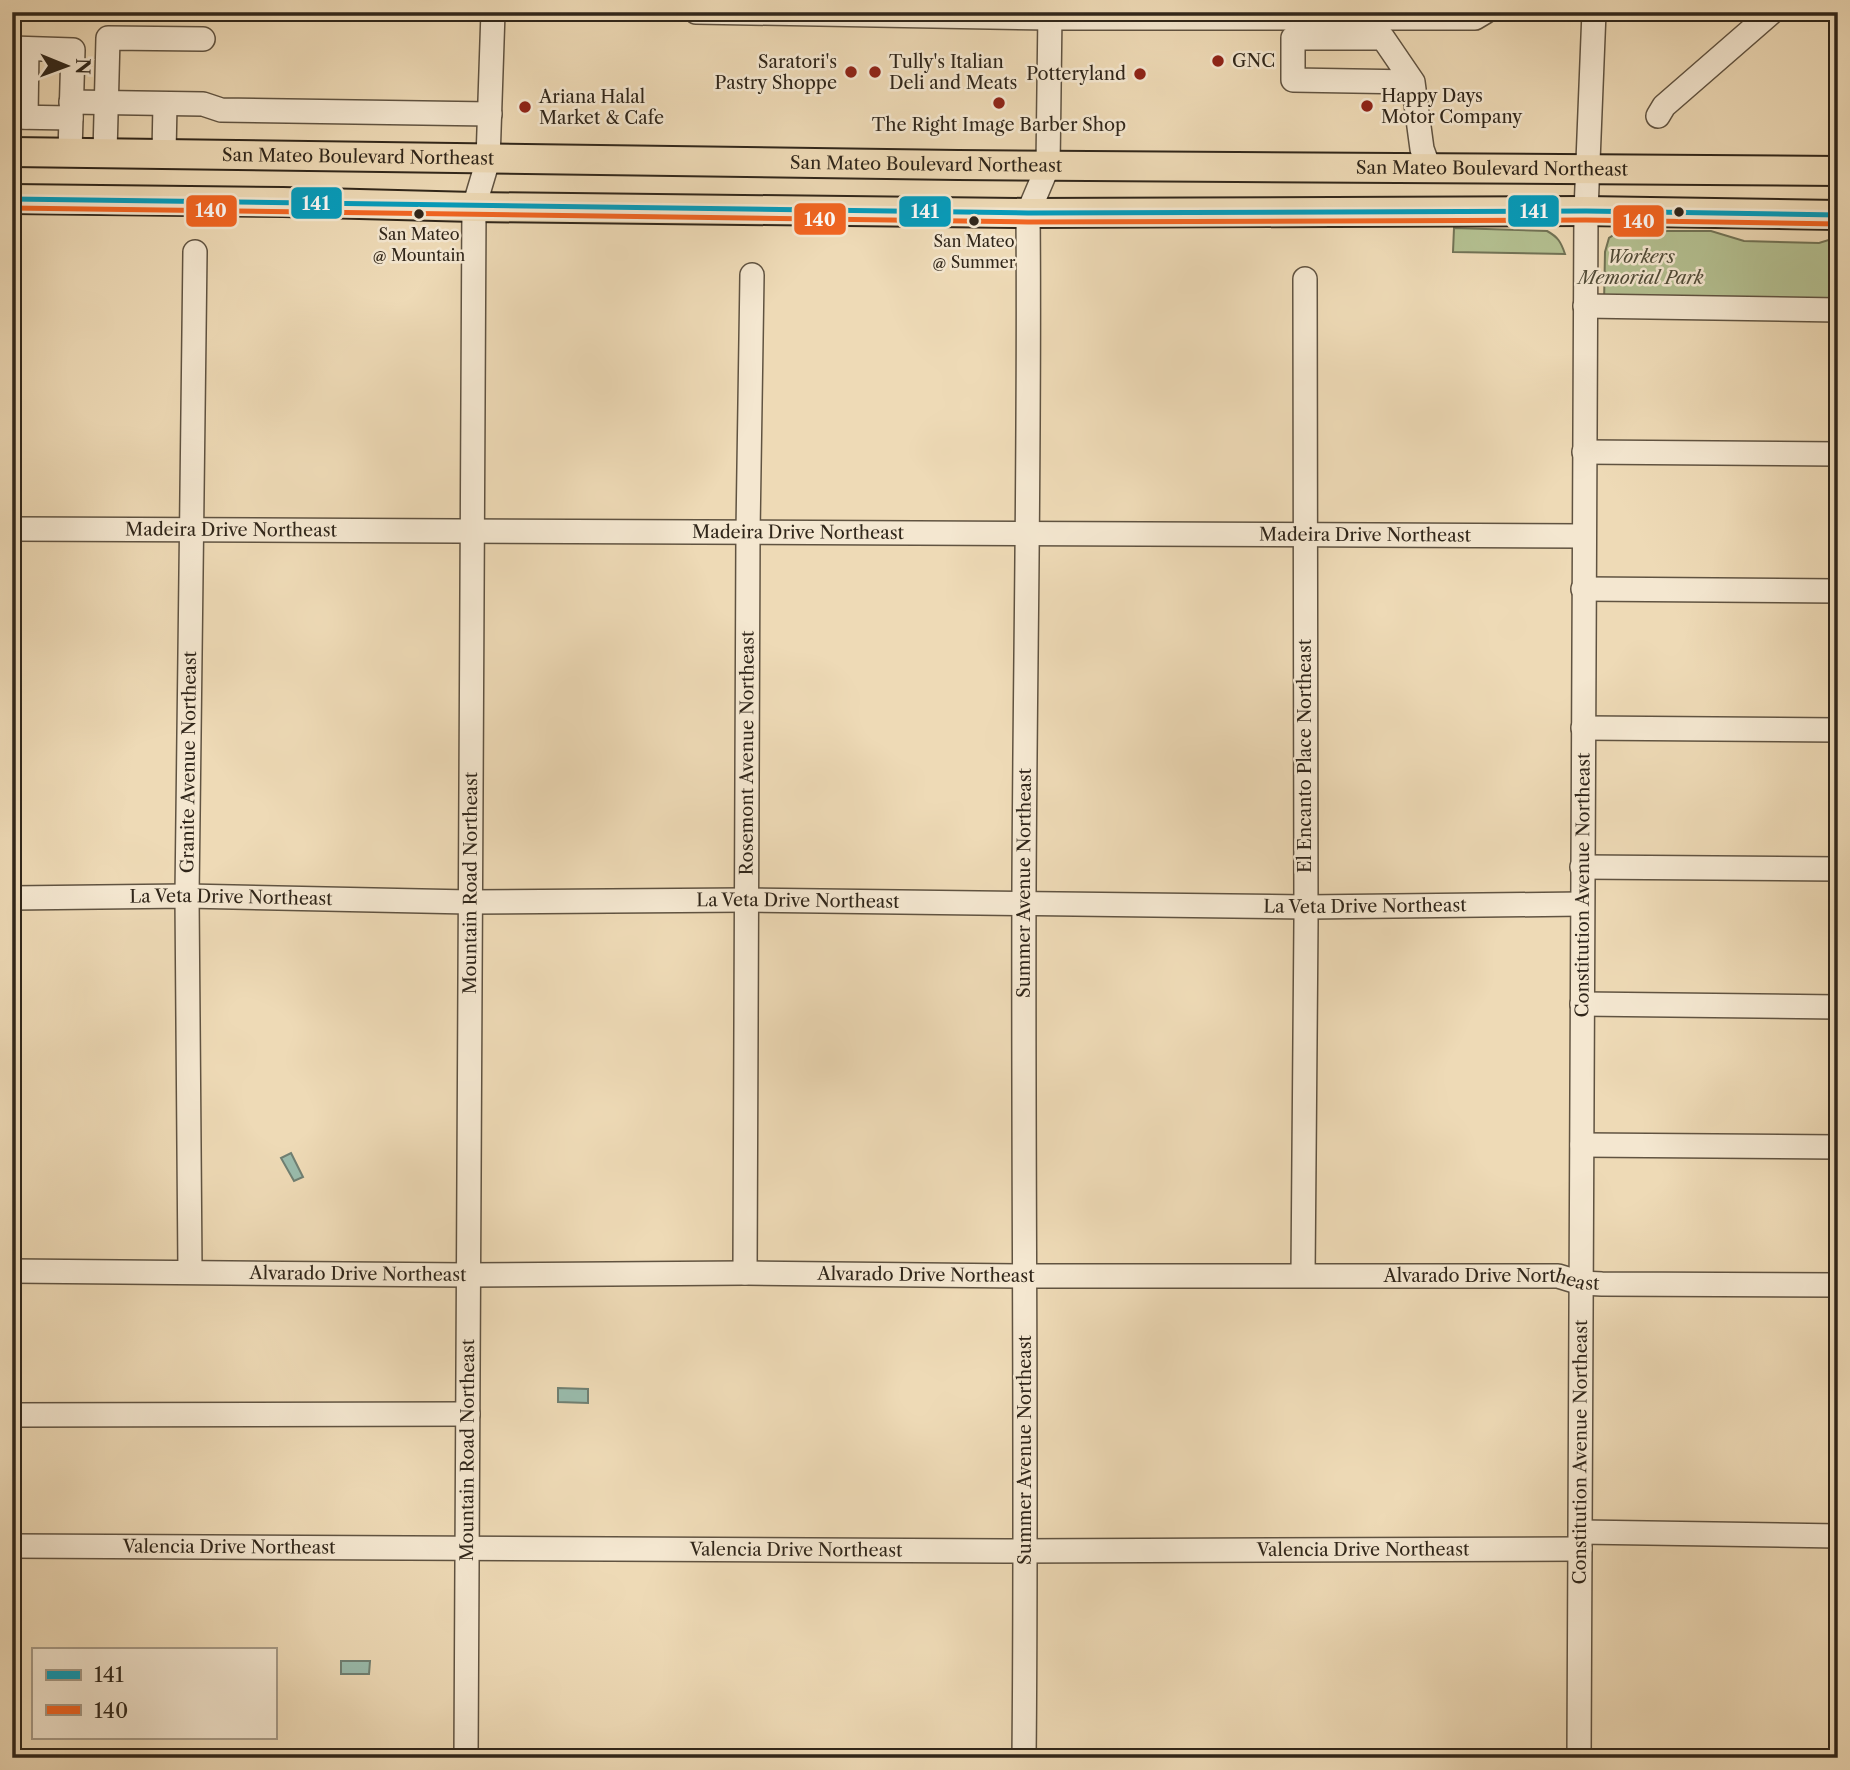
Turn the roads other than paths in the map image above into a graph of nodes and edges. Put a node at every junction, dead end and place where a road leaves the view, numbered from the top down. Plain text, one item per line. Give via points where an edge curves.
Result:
1 (492, 12) edge
2 (696, 12) edge
3 (1485, 12) edge
4 (1594, 12) edge
5 (1772, 12) edge
6 (1050, 15) edge
7 (203, 39) dead end
8 (30, 49) edge
9 (1413, 82) junction
10 (106, 103) junction
11 (165, 104) junction
12 (490, 114) junction
13 (41, 115) edge
14 (1657, 116) dead end
15 (12, 152) edge
16 (70, 152) junction
17 (105, 153) junction
18 (164, 153) junction
19 (488, 160) junction
20 (1048, 166) junction
21 (1429, 168) junction
22 (1586, 169) junction
23 (1838, 171) edge
24 (12, 199) edge
25 (474, 207) junction
26 (1586, 211) junction
27 (1028, 213) junction
28 (1838, 215) edge
29 (195, 252) dead end
30 (752, 275) dead end
31 (1305, 279) dead end
32 (1585, 306) junction
33 (1838, 310) edge
34 (1584, 452) junction
35 (1838, 454) edge
36 (12, 529) edge
37 (192, 530) junction
38 (471, 531) junction
39 (748, 532) junction
40 (1028, 533) junction
41 (1305, 534) junction
42 (1584, 536) junction
43 (1583, 589) junction
44 (1838, 591) edge
45 (1583, 728) junction
46 (1838, 730) edge
47 (1582, 867) junction
48 (1838, 869) edge
49 (187, 896) junction
50 (12, 898) edge
51 (746, 900) junction
52 (469, 902) junction
53 (1024, 904) junction
54 (1582, 904) junction
55 (1306, 907) junction
56 (1581, 1004) junction
57 (1838, 1007) edge
58 (1581, 1145) junction
59 (1838, 1147) edge
60 (12, 1271) edge
61 (190, 1271) junction
62 (745, 1273) junction
63 (467, 1275) junction
64 (1303, 1275) junction
65 (1025, 1276) junction
66 (1581, 1283) junction
67 (1838, 1285) edge
68 (468, 1414) junction
69 (12, 1415) edge
70 (1838, 1536) edge
71 (1581, 1540) junction
72 (12, 1546) edge
73 (469, 1550) junction
74 (1026, 1551) junction
75 (467, 1758) edge
76 (1024, 1758) edge
77 (1579, 1758) edge

1 - 12 street, Mountain Road Northeast
2 - 6 street
3 - 6 street via 1475,18
4 - 22 street, Constitution Avenue Northeast
5 - 14 street
6 - 20 street, Summer Avenue Northeast
7 - 10 street via 108,38
8 - 13 street
8 - 13 street via 73,50
9 - 9 street via 1293,80 1293,38 1383,38
9 - 21 street
10 - 11 street
10 - 13 street
10 - 17 street
11 - 12 street via 203,104 221,110
11 - 18 street
12 - 19 street, Mountain Road Northeast
13 - 16 street
15 - 16 main road, San Mateo Boulevard Northeast
16 - 17 main road, San Mateo Boulevard Northeast
17 - 18 main road, San Mateo Boulevard Northeast
18 - 19 main road, San Mateo Boulevard Northeast
19 - 20 main road, San Mateo Boulevard Northeast
19 - 25 street, Mountain Road Northeast
20 - 21 main road, San Mateo Boulevard Northeast
20 - 27 street, Summer Avenue Northeast
21 - 22 main road, San Mateo Boulevard Northeast
22 - 23 main road, San Mateo Boulevard Northeast
22 - 26 street, Constitution Avenue Northeast
24 - 25 main road
25 - 27 main road
25 - 38 street, Mountain Road Northeast
26 - 27 main road
26 - 28 main road
26 - 32 street, Constitution Avenue Northeast
27 - 40 street, Summer Avenue Northeast
29 - 37 street, Granite Avenue Northeast
30 - 39 street, Rosemont Avenue Northeast
31 - 41 street, El Encanto Place Northeast
32 - 33 street
32 - 34 street, Constitution Avenue Northeast
34 - 35 street
34 - 42 street, Constitution Avenue Northeast
36 - 37 street, Madeira Drive Northeast
37 - 38 street, Madeira Drive Northeast
37 - 49 street, Granite Avenue Northeast
38 - 39 street, Madeira Drive Northeast
38 - 52 street, Mountain Road Northeast
39 - 40 street, Madeira Drive Northeast
39 - 51 street, Rosemont Avenue Northeast
40 - 41 street, Madeira Drive Northeast
40 - 53 street, Summer Avenue Northeast
41 - 42 street, Madeira Drive Northeast
41 - 55 street, El Encanto Place Northeast
42 - 43 street, Constitution Avenue Northeast
43 - 44 street
43 - 45 street, Constitution Avenue Northeast
45 - 46 street
45 - 47 street, Constitution Avenue Northeast
47 - 48 street
47 - 54 street, Constitution Avenue Northeast
49 - 50 street, La Veta Drive Northeast
49 - 52 street, La Veta Drive Northeast
49 - 61 street, Granite Avenue Northeast
51 - 52 street, La Veta Drive Northeast
51 - 53 street, La Veta Drive Northeast
51 - 62 street, Rosemont Avenue Northeast
52 - 63 street, Mountain Road Northeast
53 - 55 street, La Veta Drive Northeast
53 - 65 street, Summer Avenue Northeast
54 - 55 street, La Veta Drive Northeast
54 - 56 street, Constitution Avenue Northeast
55 - 64 street, El Encanto Place Northeast
56 - 57 street
56 - 58 street, Constitution Avenue Northeast
58 - 59 street
58 - 66 street, Constitution Avenue Northeast
60 - 61 street, Alvarado Drive Northeast
61 - 63 street, Alvarado Drive Northeast
62 - 63 street, Alvarado Drive Northeast
62 - 65 street, Alvarado Drive Northeast
63 - 68 street, Mountain Road Northeast
64 - 65 street, Alvarado Drive Northeast
64 - 66 street, Alvarado Drive Northeast via 1558,1276
65 - 74 street, Summer Avenue Northeast
66 - 67 street, Alvarado Drive Northeast
66 - 71 street, Constitution Avenue Northeast
68 - 69 street
68 - 73 street, Mountain Road Northeast
70 - 71 street, Valencia Drive Northeast
71 - 74 street, Valencia Drive Northeast
71 - 77 street, Constitution Avenue Northeast
72 - 73 street, Valencia Drive Northeast
73 - 74 street, Valencia Drive Northeast
73 - 75 street, Mountain Road Northeast
74 - 76 street, Summer Avenue Northeast

